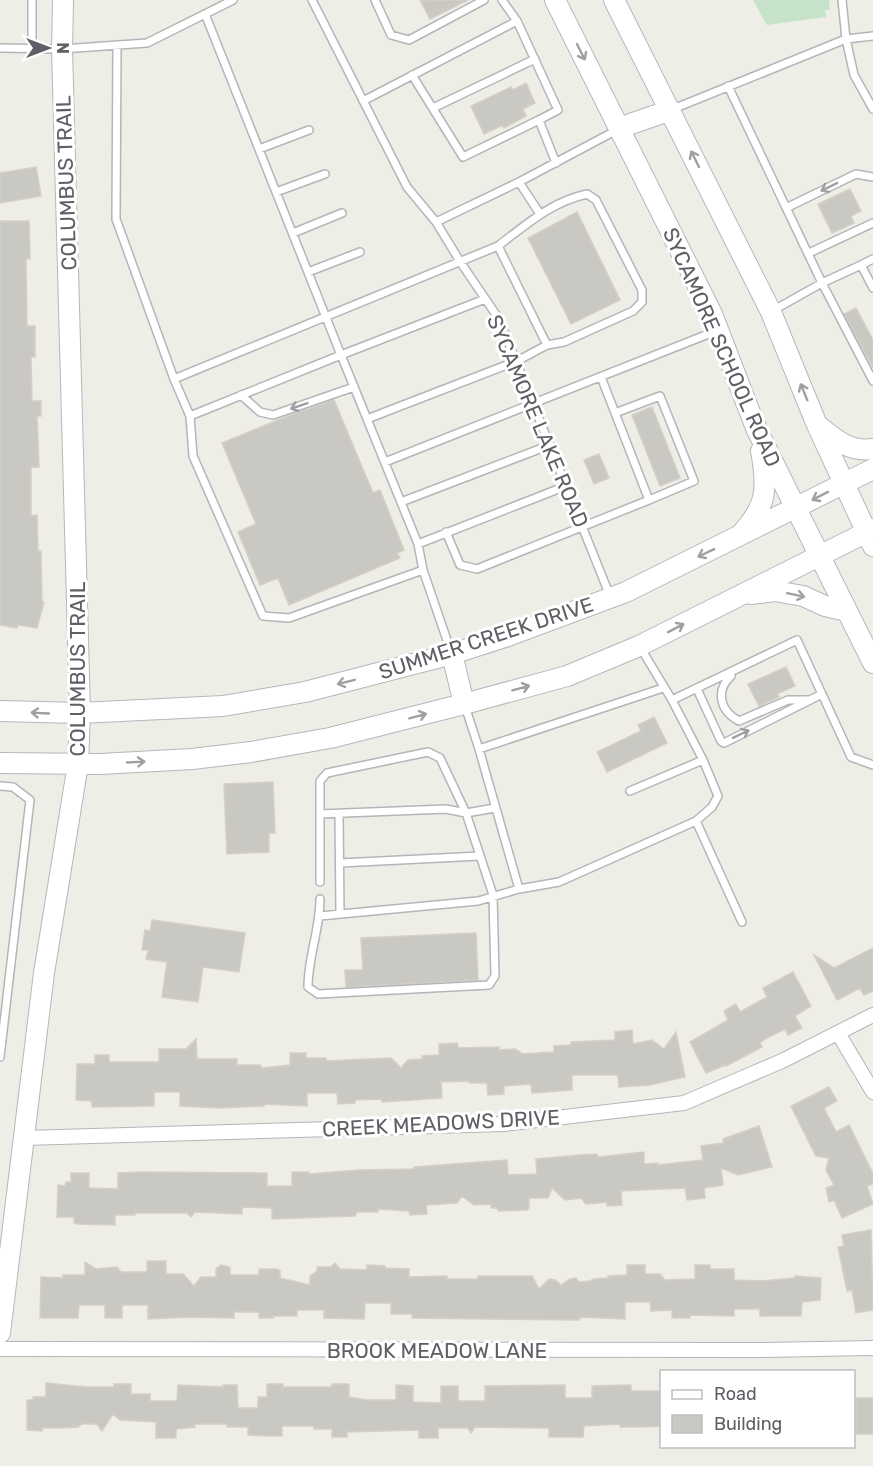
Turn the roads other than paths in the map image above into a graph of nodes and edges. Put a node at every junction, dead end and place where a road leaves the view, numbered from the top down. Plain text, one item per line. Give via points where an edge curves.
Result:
1 (32, 0) edge
2 (63, 0) edge
3 (233, 0) edge
4 (312, 0) edge
5 (375, 0) edge
6 (484, 0) edge
7 (502, 0) edge
8 (555, 0) edge
9 (614, 0) edge
10 (842, 0) edge
11 (205, 14) junction
12 (517, 21) junction
13 (873, 36) edge
14 (846, 39) junction
15 (117, 45) junction
16 (0, 48) edge
17 (32, 49) junction
18 (62, 49) junction
19 (535, 59) junction
20 (412, 75) junction
21 (728, 86) junction
22 (363, 101) junction
23 (433, 108) junction
24 (873, 109) edge
25 (670, 110) junction
26 (538, 120) junction
27 (619, 128) junction
28 (309, 130) dead end
29 (259, 149) junction
30 (556, 163) junction
31 (325, 174) dead end
32 (873, 177) edge
33 (519, 182) junction
34 (276, 192) junction
35 (786, 208) junction
36 (342, 213) dead end
37 (540, 214) junction
38 (436, 222) junction
39 (873, 223) edge
40 (292, 233) junction
41 (498, 246) junction
42 (360, 252) dead end
43 (809, 253) junction
44 (873, 259) edge
45 (461, 263) junction
46 (861, 265) junction
47 (308, 272) junction
48 (822, 283) junction
49 (873, 288) edge
50 (485, 298) junction
51 (771, 312) junction
52 (326, 317) junction
53 (718, 330) junction
54 (547, 345) junction
55 (341, 355) junction
56 (517, 361) junction
57 (601, 377) junction
58 (174, 379) junction
59 (873, 381) edge
60 (354, 387) junction
61 (241, 395) junction
62 (534, 404) junction
63 (615, 413) junction
64 (190, 416) junction
65 (367, 419) junction
66 (817, 425) junction
67 (756, 428) junction
68 (550, 445) junction
69 (873, 449) edge
70 (385, 462) junction
71 (873, 469) edge
72 (844, 484) junction
73 (566, 486) junction
74 (649, 500) junction
75 (401, 502) junction
76 (796, 508) junction
77 (582, 528) junction
78 (446, 532) junction
79 (871, 536) edge
80 (737, 538) junction
81 (418, 543) junction
82 (820, 556) junction
83 (423, 570) junction
84 (743, 594) junction
85 (611, 598) junction
86 (847, 611) junction
87 (639, 646) junction
88 (452, 654) junction
89 (873, 663) edge
90 (737, 670) junction
91 (663, 688) junction
92 (697, 689) junction
93 (822, 694) junction
94 (672, 700) junction
95 (811, 700) junction
96 (464, 704) junction
97 (0, 711) edge
98 (80, 713) junction
99 (479, 749) junction
100 (703, 760) junction
101 (0, 763) edge
102 (78, 764) junction
103 (873, 765) edge
104 (0, 786) edge
105 (630, 791) dead end
106 (495, 808) junction
107 (339, 813) junction
108 (466, 813) junction
109 (320, 814) junction
110 (696, 821) junction
111 (480, 856) junction
112 (340, 863) junction
113 (320, 882) dead end
114 (519, 889) junction
115 (493, 895) junction
116 (320, 899) dead end
117 (340, 914) junction
118 (320, 916) junction
119 (742, 922) dead end
120 (873, 1015) edge
121 (838, 1033) junction
122 (0, 1057) edge
123 (873, 1092) edge
124 (24, 1138) junction
125 (0, 1333) edge
126 (873, 1348) edge
127 (0, 1349) edge

1 - 17 lane
2 - 18 main road, COLUMBUS TRAIL
3 - 11 lane
4 - 22 lane, SYCAMORE LAKE ROAD
5 - 6 lane via 391,35 409,40
7 - 12 lane
8 -> 27 main road, SYCAMORE SCHOOL ROAD
9 - 25 main road
10 - 14 lane
11 - 15 lane via 147,44
11 - 29 lane
12 - 19 lane
12 - 20 lane
13 - 14 lane
14 - 21 lane
14 - 24 lane via 854,75
15 - 18 lane
15 - 58 lane via 116,219
16 - 17 lane
17 - 18 lane
18 - 98 main road, COLUMBUS TRAIL
19 - 23 lane
19 - 26 lane via 558,110
20 - 22 lane
20 - 23 lane
21 - 25 lane
21 - 35 lane
22 - 38 lane, SYCAMORE LAKE ROAD via 407,187
23 - 26 lane via 463,157
25 - 27 main road
51 -> 25 main road
26 - 30 lane
27 - 30 lane
27 - 53 main road, SYCAMORE SCHOOL ROAD
28 - 29 lane
29 - 34 lane
30 - 33 lane
31 - 34 lane
32 -> 35 lane via 856,174
33 - 37 lane
33 - 38 lane
34 - 40 lane
35 - 43 lane
36 - 40 lane
37 - 41 lane
37 - 54 lane via 568,198 587,194 596,200 642,290 642,302 633,311 564,342
38 - 45 lane, SYCAMORE LAKE ROAD
39 - 43 lane
40 - 47 lane
41 - 45 lane
41 - 54 lane
42 - 47 lane
43 - 48 lane
44 - 46 lane
45 - 50 lane, SYCAMORE LAKE ROAD
45 - 52 lane
46 - 48 lane
46 - 49 lane
47 - 52 lane
48 - 51 lane
48 - 59 lane
50 - 55 lane
50 - 56 lane, SYCAMORE LAKE ROAD
66 -> 51 main road
52 - 55 lane
52 - 58 lane
53 - 57 lane
53 - 67 main road, SYCAMORE SCHOOL ROAD
54 - 56 lane
55 - 60 lane
55 - 61 lane
56 - 62 lane, SYCAMORE LAKE ROAD
56 - 65 lane
57 - 62 lane
57 - 63 lane
58 - 64 lane
60 -> 61 lane via 273,415 260,412
60 - 65 lane
61 - 64 lane
62 - 68 lane, SYCAMORE LAKE ROAD
62 - 70 lane
63 - 74 lane
63 - 74 lane via 660,396 694,481
64 - 83 lane via 193,456 263,615 289,618
65 - 70 lane
66 - 69 main road via 846,447
66 - 72 main road
67 - 76 main road, SYCAMORE SCHOOL ROAD
67 - 80 main road via 766,483 755,519
68 - 73 lane, SYCAMORE LAKE ROAD
68 - 75 lane
70 - 75 lane
71 - 72 main road, SUMMER CREEK DRIVE
72 -> 76 main road, SUMMER CREEK DRIVE
72 - 79 main road
73 - 77 lane, SYCAMORE LAKE ROAD
73 - 78 lane
74 - 77 lane
75 - 81 lane
76 - 80 main road, SUMMER CREEK DRIVE
76 - 82 main road, SYCAMORE SCHOOL ROAD
77 - 78 lane via 477,569 460,565
77 - 85 lane, SYCAMORE LAKE ROAD
78 - 81 lane
79 - 82 main road
80 -> 85 main road, SUMMER CREEK DRIVE
81 - 83 lane
82 - 84 main road
82 - 86 main road, SYCAMORE SCHOOL ROAD
83 - 88 lane
84 -> 86 main road via 774,591
87 -> 84 main road
85 - 88 main road, SUMMER CREEK DRIVE
86 - 89 main road, SYCAMORE SCHOOL ROAD
87 - 91 lane
96 -> 87 main road via 567,676
88 - 96 main road
88 -> 98 main road, SUMMER CREEK DRIVE via 306,692 223,706
90 - 92 lane
90 - 93 lane via 797,640
90 - 95 lane via 724,682 721,694 724,707 739,721 788,700
91 - 94 lane
91 - 99 lane
92 - 94 lane
92 -> 95 lane via 724,742
93 - 95 lane
93 - 103 lane via 851,757
94 - 100 lane
96 - 99 lane
102 -> 96 main road via 251,752 330,738
98 -> 97 main road, SUMMER CREEK DRIVE
98 - 102 main road, COLUMBUS TRAIL
99 - 106 lane
100 - 105 lane
100 - 110 lane via 718,796
101 - 102 main road
102 - 124 main road, COLUMBUS TRAIL via 44,973
104 - 122 lane via 13,787 30,800
106 - 108 lane
106 - 114 lane
107 - 108 lane via 446,809
107 - 109 lane
107 - 112 lane
108 - 109 lane via 440,758 428,752 327,773 320,781
108 - 111 lane
109 - 113 lane
110 - 114 lane via 559,882
110 - 119 lane
111 - 112 lane
111 - 115 lane
112 - 117 lane
114 - 115 lane
115 - 117 lane via 478,901
115 - 118 lane via 496,967 489,986 318,994 308,987 308,973
116 - 118 lane
117 - 118 lane
120 - 121 street, CREEK MEADOWS DRIVE
121 - 123 street
121 - 124 street, CREEK MEADOWS DRIVE via 684,1104 504,1124
124 - 125 main road, COLUMBUS TRAIL
126 - 127 street, BROOK MEADOW LANE

